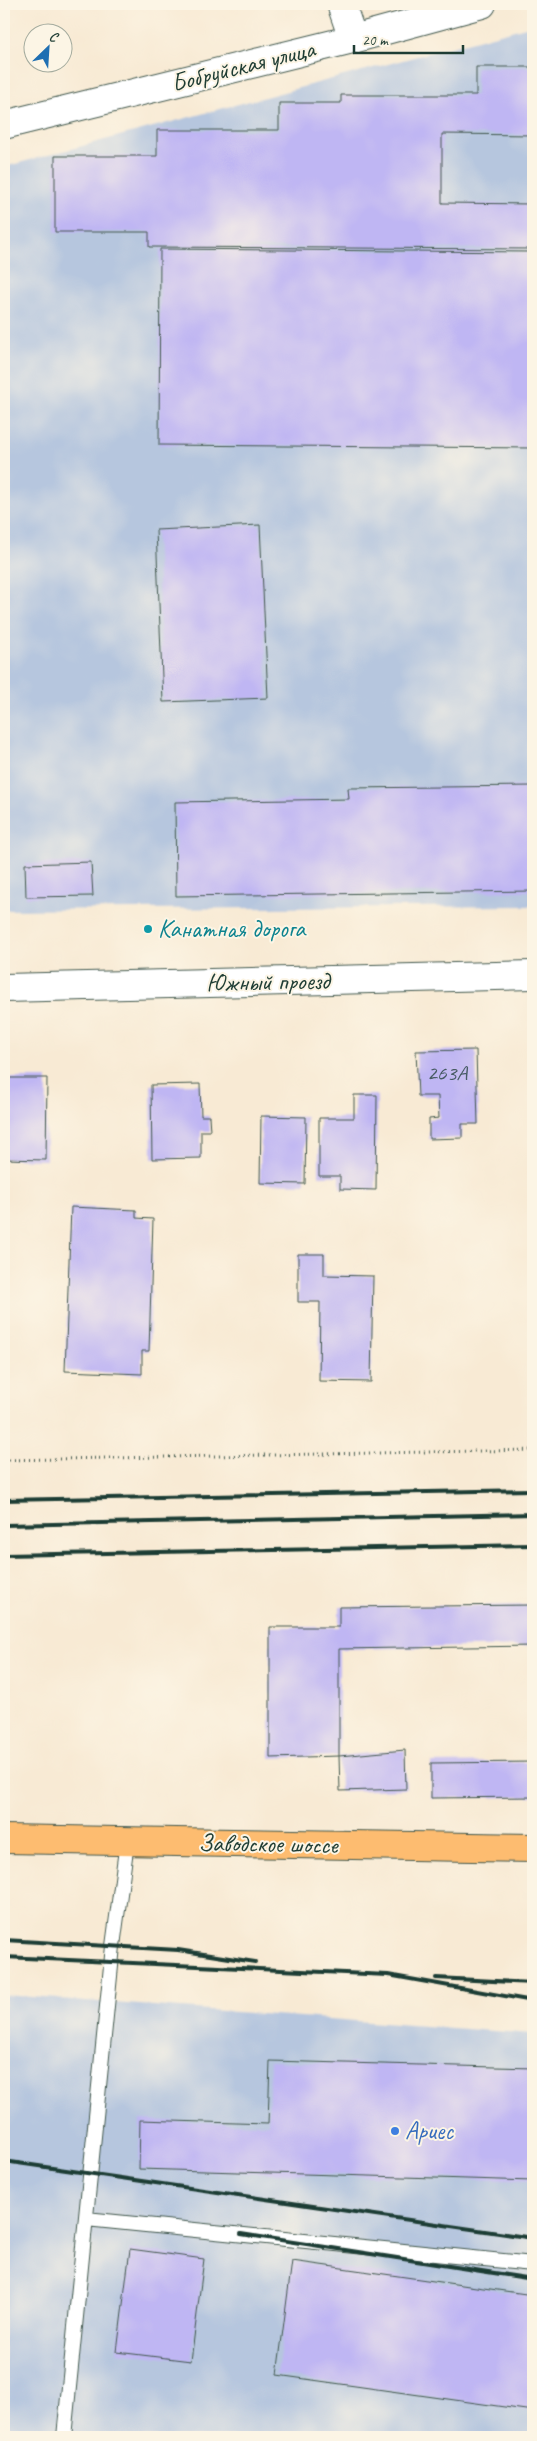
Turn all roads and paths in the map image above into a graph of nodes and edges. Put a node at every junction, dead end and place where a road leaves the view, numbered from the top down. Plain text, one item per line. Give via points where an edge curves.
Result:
1 (341, 4) edge
2 (482, 4) edge
3 (353, 39) junction
4 (4, 125) edge
5 (533, 975) edge
6 (4, 988) edge
7 (533, 1450) edge
8 (4, 1460) edge
9 (4, 1839) edge
10 (127, 1842) junction
11 (533, 1848) edge
12 (86, 2219) junction
13 (533, 2264) edge
14 (64, 2437) edge

1 - 3 street
2 - 3 street, Бобруйская улица
3 - 4 street, Бобруйская улица
5 - 6 street, Южный проезд
7 - 8 path
9 - 10 main road, Заводское шоссе
10 - 11 main road, Заводское шоссе
10 - 12 lane via 113,1946
12 - 13 lane
12 - 14 lane

